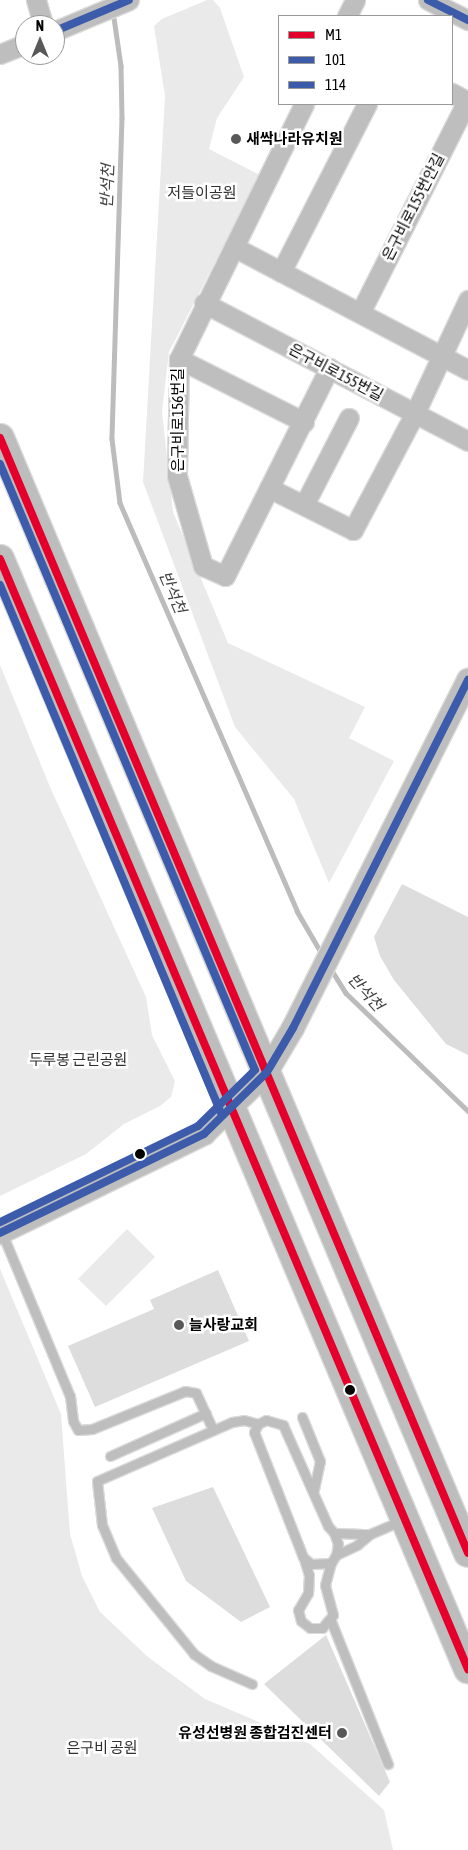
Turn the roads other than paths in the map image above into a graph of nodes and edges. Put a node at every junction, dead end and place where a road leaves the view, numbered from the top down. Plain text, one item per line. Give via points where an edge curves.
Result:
1 (36, 0) edge
2 (129, 0) edge
3 (354, 0) edge
4 (434, 2) edge
5 (40, 15) edge
6 (347, 15) edge
7 (468, 20) edge
8 (65, 27) edge
9 (15, 48) edge
10 (0, 54) edge
11 (462, 99) edge
12 (304, 105) edge
13 (366, 105) edge
14 (234, 247) junction
15 (281, 272) junction
16 (468, 300) edge
17 (204, 303) junction
18 (360, 313) junction
19 (441, 356) junction
20 (179, 359) junction
21 (329, 368) junction
22 (468, 370) edge
23 (415, 413) junction
24 (349, 418) dead end
25 (304, 422) junction
26 (0, 438) edge
27 (468, 441) edge
28 (269, 488) junction
29 (304, 505) junction
30 (0, 559) edge
31 (468, 680) edge
32 (267, 1072) junction
33 (230, 1109) junction
34 (1, 1233) edge
35 (206, 1414) junction
36 (302, 1417) dead end
37 (256, 1428) junction
38 (213, 1430) junction
39 (110, 1456) dead end
40 (314, 1489) junction
41 (406, 1519) junction
42 (334, 1533) junction
43 (370, 1534) junction
44 (468, 1553) edge
45 (336, 1555) junction
46 (303, 1558) junction
47 (330, 1563) junction
48 (331, 1621) junction
49 (322, 1628) junction
50 (334, 1633) junction
51 (468, 1669) edge
52 (252, 1684) dead end
53 (388, 1764) dead end

1 - 5 street
2 - 8 street
3 - 6 street
4 - 7 street
9 - 10 street
11 - 18 street, 은구비로155번안길
12 - 14 street, 은구비로156번길
13 - 15 street
14 - 15 street
14 - 17 street, 은구비로156번길
15 - 18 street
16 - 19 street
17 - 20 street, 은구비로156번길
17 - 21 street, 은구비로155번길
18 - 19 street
19 - 22 street
19 - 23 street
20 - 25 street
20 - 28 street, 은구비로156번길 via 176,476 203,566 225,576
21 - 23 street, 은구비로155번길
21 - 25 street, 은구비로156번길
23 - 27 street, 은구비로155번길
23 - 29 street via 353,530
24 - 29 street
25 - 28 street, 은구비로156번길
26 - 32 main road
28 - 29 street
30 - 33 main road
31 - 32 street via 300,1014
32 - 33 street
32 - 44 main road
33 - 34 street via 204,1134
33 - 41 main road
34 - 35 lane via 70,1396 72,1422 78,1430 92,1429 185,1391 196,1393
35 - 38 lane
35 - 39 lane
36 - 40 lane via 320,1462
37 - 38 lane via 244,1420
37 - 40 lane via 274,1420 284,1425
37 - 46 lane
38 - 52 lane via 97,1481 102,1525 116,1558 194,1654 211,1666
40 - 42 lane via 328,1526
41 - 43 lane
41 - 51 main road
42 - 43 lane
42 - 45 lane
43 - 45 lane via 358,1545
45 - 47 lane
46 - 47 lane via 311,1564
46 - 49 lane via 308,1568 309,1586 300,1604 299,1616 305,1625
47 - 48 lane via 325,1585 333,1610
48 - 49 lane
48 - 50 lane
49 - 50 lane
50 - 53 lane

